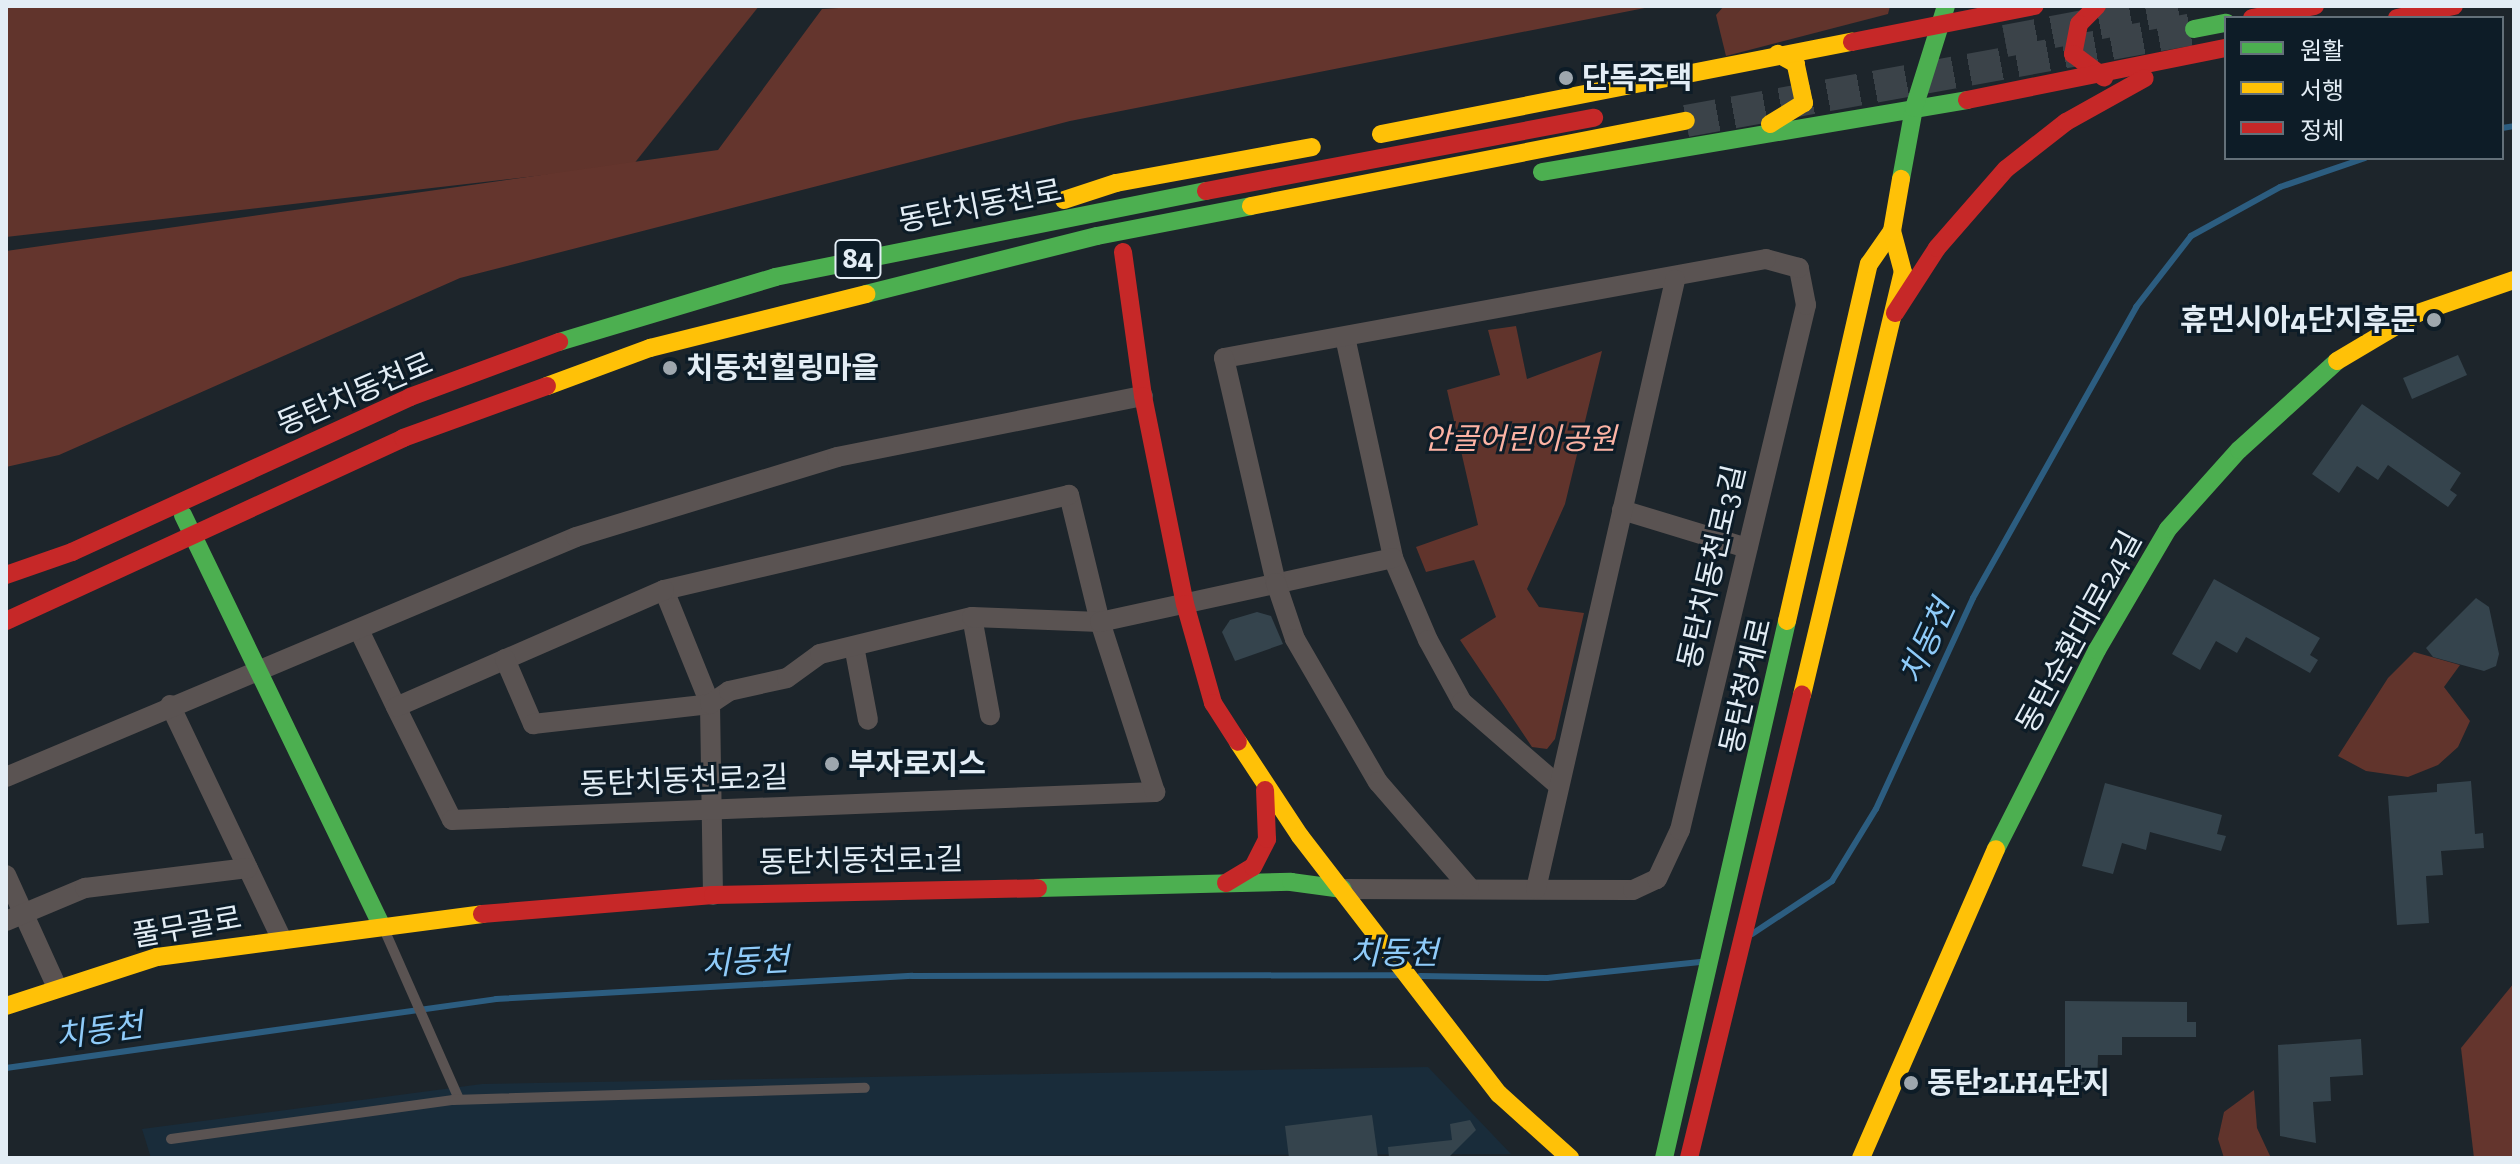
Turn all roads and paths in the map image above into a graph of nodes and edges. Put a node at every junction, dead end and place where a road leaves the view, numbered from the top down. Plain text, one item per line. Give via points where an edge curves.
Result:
1 (2034, 6) edge
2 (2097, 6) edge
3 (2315, 6) edge
4 (2454, 6) edge
5 (1944, 15) edge
6 (2262, 16) edge
7 (2406, 16) edge
8 (2224, 23) edge
9 (2194, 29) tunnel mouth
10 (2224, 48) edge
11 (2195, 53) junction
12 (1778, 54) junction
13 (2104, 77) junction
14 (1683, 101) tunnel mouth
15 (1914, 108) junction
16 (1686, 121) tunnel mouth
17 (1757, 132) junction
18 (1356, 139) dead end
19 (1326, 145) dead end
20 (1522, 176) dead end
21 (1892, 231) junction
22 (1215, 235) dead end
23 (929, 244) junction
24 (1123, 252) junction
25 (1675, 280) junction
26 (2514, 280) edge
27 (925, 282) junction
28 (1895, 313) junction
29 (1345, 337) junction
30 (1143, 396) junction
31 (178, 503) junction
32 (1622, 510) junction
33 (192, 533) junction
34 (1747, 548) junction
35 (1393, 558) junction
36 (6, 575) edge
37 (1276, 583) junction
38 (664, 590) junction
39 (1185, 604) junction
40 (972, 617) junction
41 (6, 621) edge
42 (1100, 622) junction
43 (359, 630) junction
44 (854, 646) junction
45 (505, 659) junction
46 (262, 672) junction
47 (710, 704) junction
48 (170, 705) junction
49 (396, 707) junction
50 (990, 715) dead end
51 (868, 720) dead end
52 (6, 777) edge
53 (1263, 782) junction
54 (1559, 786) junction
55 (712, 810) junction
56 (248, 868) junction
57 (6, 875) edge
58 (1226, 883) junction
59 (1469, 887) junction
60 (1343, 889) junction
61 (1536, 889) junction
62 (713, 895) junction
63 (15, 917) edge
64 (382, 926) junction
65 (282, 940) junction
66 (56, 985) junction
67 (6, 1006) edge
68 (865, 1088) dead end
69 (459, 1099) junction
70 (171, 1139) dead end
71 (1570, 1158) edge
72 (1664, 1158) edge
73 (1689, 1158) edge
74 (1861, 1158) edge

1 - 5 main road
2 - 13 main road via 2079,24 2073,54
3 - 6 main road
4 - 7 main road
5 - 12 main road
5 - 15 main road, 동탄청계로
8 - 9 main road
10 - 11 main road
11 - 13 main road
11 - 28 main road via 2066,122 2006,169 1937,248
12 - 17 main road via 1796,64 1804,103
12 - 18 main road
13 - 15 main road
14 - 23 main road, 동탄치동천로 / 84
15 - 17 main road
15 - 21 main road, 동탄청계로
16 - 27 main road, 동탄치동천로 / 84 via 1097,236
17 - 20 main road
19 - 23 main road via 1116,183
21 - 28 main road, 동탄청계로 via 1903,272
21 - 72 main road, 동탄청계로 via 1869,264
22 - 24 main road
23 - 31 main road, 동탄치동천로 / 84 via 775,277 625,318 410,397
24 - 27 main road
24 - 30 main road
25 - 29 street, 동탄치동천로3길
25 - 32 street
25 - 34 street, 동탄치동천로3길 via 1766,259 1799,268 1806,305
26 - 74 main road, 동탄순환대로24길 via 2418,313 2351,348 2239,450 2168,529 2097,650 1960,921
27 - 33 main road, 동탄치동천로 / 84 via 650,348 403,438
28 - 73 main road, 동탄청계로
29 - 35 street
29 - 37 street, 동탄치동천로3길 via 1224,358
30 - 39 main road
30 - 43 street via 970,426 748,483 576,537
31 - 33 main road
31 - 36 main road, 동탄치동천로 / 84 via 72,552
32 - 34 street
32 - 54 street
33 - 41 main road, 동탄치동천로 / 84
33 - 46 main road
34 - 61 street, 동탄치동천로3길 via 1680,830 1657,879 1633,890
35 - 37 street
35 - 54 street via 1462,702
37 - 39 street
37 - 59 street, 동탄치동천로3길 via 1295,639 1343,731 1378,782
38 - 42 street, 동탄치동천로2길 via 1069,495
38 - 45 street, 동탄치동천로2길
38 - 47 street
39 - 42 street
39 - 53 main road via 1213,703
40 - 42 street
40 - 44 street
40 - 50 street
42 - 55 street, 동탄치동천로2길 via 1155,792
43 - 46 street
43 - 49 street, 동탄치동천로2길
44 - 47 street via 820,654 787,678 729,691
44 - 51 street
45 - 47 street via 533,724
45 - 49 street, 동탄치동천로2길
46 - 48 street
46 - 64 main road
47 - 55 street
48 - 52 street
48 - 56 street
49 - 55 street, 동탄치동천로2길 via 452,820
53 - 58 main road via 1271,817 1267,839 1253,867
53 - 60 main road
54 - 61 street
55 - 62 street
56 - 63 street via 85,888
56 - 65 street
57 - 63 street
58 - 60 main road, 동탄치동천로1길
58 - 62 main road, 동탄치동천로1길
59 - 60 street, 동탄치동천로3길
59 - 61 street, 동탄치동천로3길
60 - 71 main road via 1499,1094
62 - 64 main road, 동탄치동천로1길
63 - 66 street
64 - 65 main road, 풀무골로
64 - 69 lane
65 - 66 main road, 풀무골로 via 157,957
66 - 67 main road, 풀무골로
68 - 69 lane
69 - 70 lane

